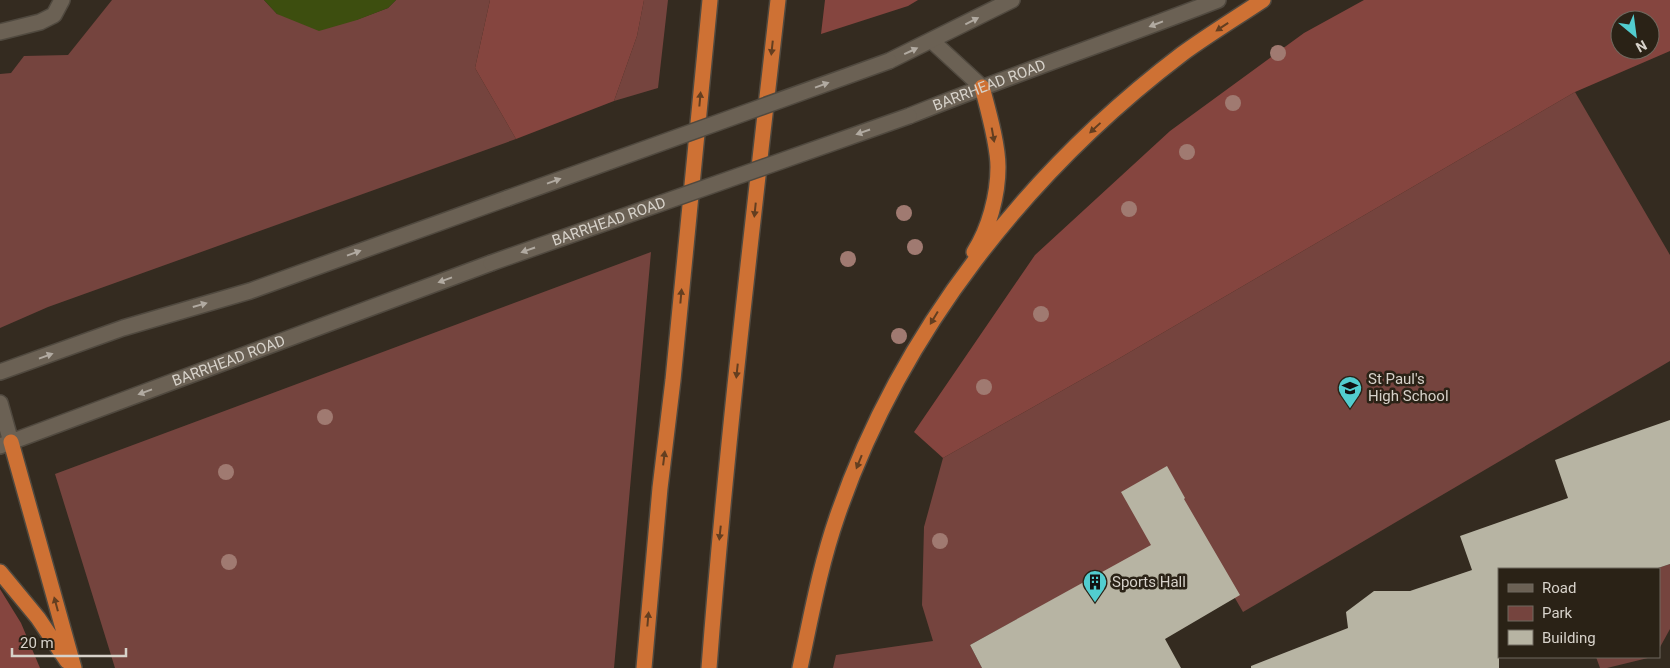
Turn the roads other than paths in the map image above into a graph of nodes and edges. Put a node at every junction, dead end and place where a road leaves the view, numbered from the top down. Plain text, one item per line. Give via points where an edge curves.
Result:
1 (62, 0) edge
2 (710, 0) edge
3 (778, 0) edge
4 (1012, 0) edge
5 (1218, 0) edge
6 (1263, 0) edge
7 (0, 32) edge
8 (932, 41) junction
9 (982, 87) junction
10 (947, 297) junction
11 (0, 372) edge
12 (0, 403) edge
13 (6, 444) edge
14 (0, 572) edge
15 (73, 668) edge
16 (644, 668) edge
17 (709, 668) edge
18 (800, 668) edge

1 - 7 main road via 54,15
16 -> 2 highway
3 -> 17 highway via 732,416
8 -> 4 main road
5 -> 9 main road, BARRHEAD ROAD
6 -> 10 highway via 1183,54 1092,130 1010,218
8 - 9 main road
11 -> 8 main road, bridge via 123,328 250,291 889,61
9 -> 10 highway via 998,166 994,202 981,242
9 -> 13 main road, BARRHEAD ROAD, bridge
10 -> 18 highway via 884,407 837,516 819,578
12 - 13 main road
15 -> 13 highway
14 - 15 highway

